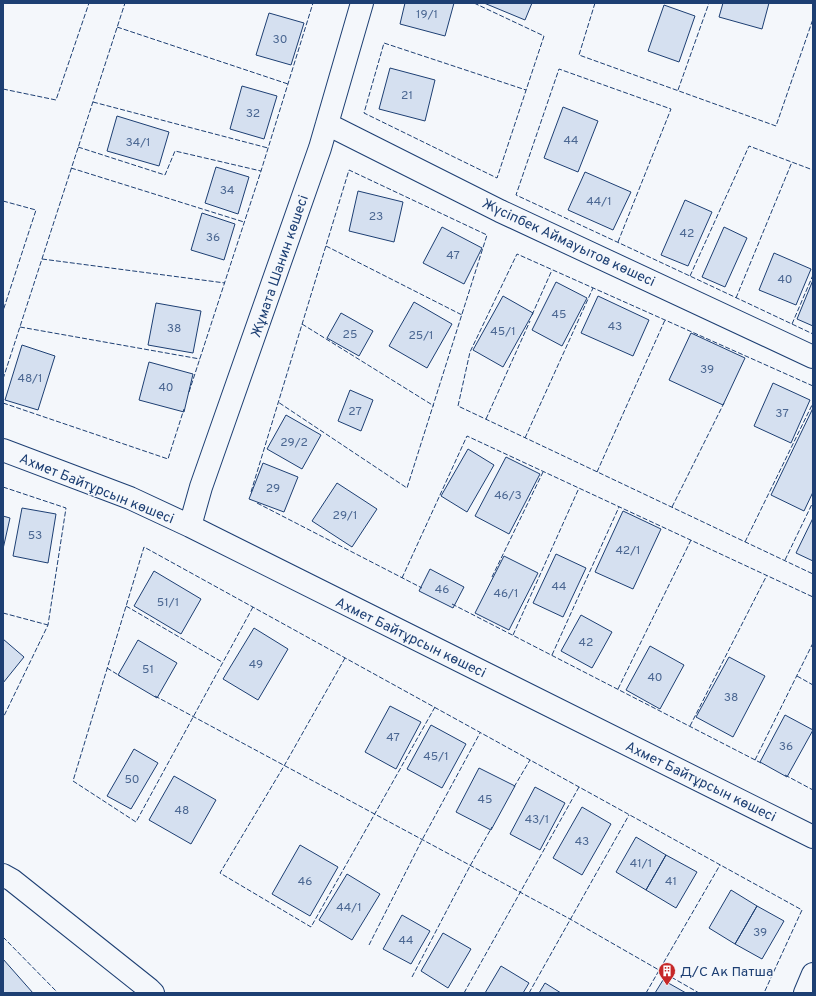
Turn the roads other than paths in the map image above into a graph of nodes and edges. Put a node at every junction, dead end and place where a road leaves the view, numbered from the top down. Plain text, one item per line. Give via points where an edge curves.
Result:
1 (362, 3) edge
2 (327, 124) junction
3 (813, 357) edge
4 (3, 450) edge
5 (190, 526) junction
6 (813, 837) edge
7 (3, 875) edge
8 (813, 974) edge
9 (153, 993) edge
10 (805, 993) edge

1 - 2 street, Жұмата Шанин көшесі
2 - 3 street, Жүсіпбек Аймауытов көшесі via 507,214
2 - 5 street, Жұмата Шанин көшесі via 201,487
4 - 5 street, Ахмет Байтұрсын көшесі via 130,498
5 - 6 street, Ахмет Байтұрсын көшесі
7 - 9 street
8 - 10 street

